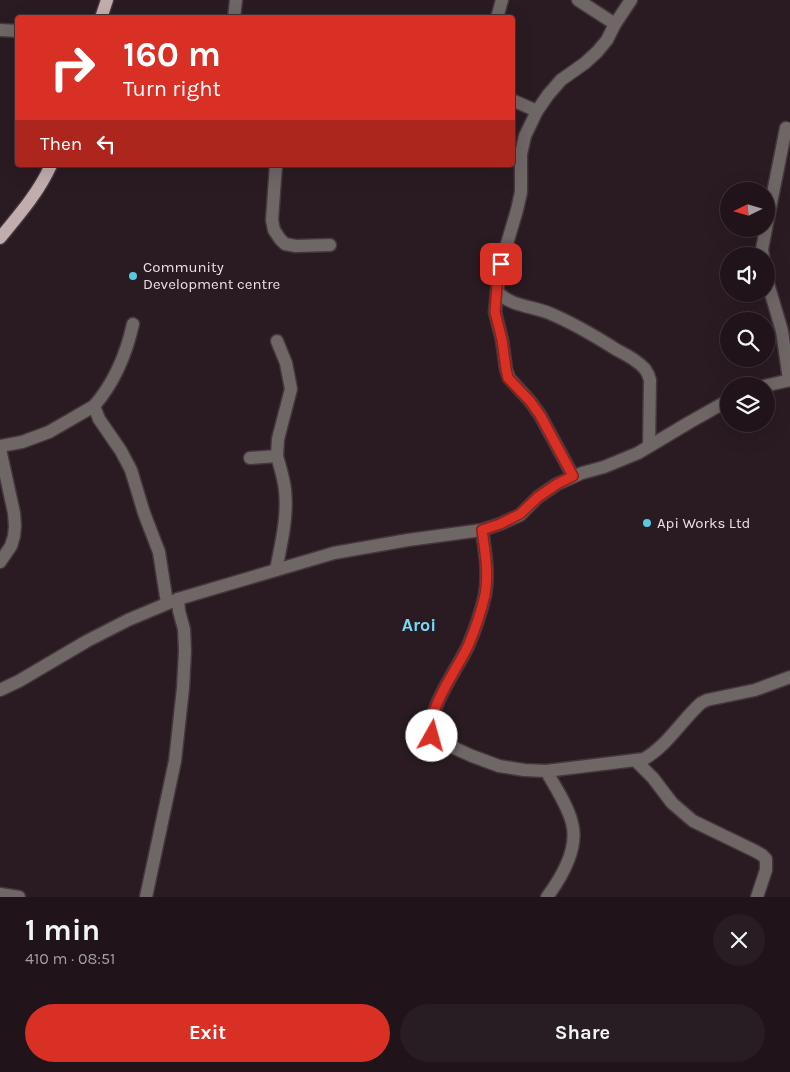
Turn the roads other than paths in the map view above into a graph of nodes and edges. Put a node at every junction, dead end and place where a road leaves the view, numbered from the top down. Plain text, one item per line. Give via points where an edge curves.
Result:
1 (107, 0) edge
2 (236, 0) edge
3 (502, 0) edge
4 (578, 0) edge
5 (631, 0) edge
6 (102, 15) edge
7 (234, 15) edge
8 (498, 15) edge
9 (615, 24) junction
10 (0, 30) edge
11 (15, 31) edge
12 (515, 101) edge
13 (537, 112) junction
14 (786, 128) dead end
15 (50, 167) edge
16 (276, 167) edge
17 (775, 183) edge
18 (0, 238) edge
19 (330, 245) dead end
20 (497, 291) junction
21 (773, 302) edge
22 (133, 324) dead end
23 (277, 341) dead end
24 (789, 375) edge
25 (775, 381) edge
26 (720, 405) edge
27 (94, 406) junction
28 (648, 446) junction
29 (0, 448) edge
30 (277, 456) junction
31 (250, 458) dead end
32 (573, 476) junction
33 (482, 530) junction
34 (0, 562) edge
35 (276, 570) junction
36 (172, 601) junction
37 (790, 677) edge
38 (0, 690) edge
39 (636, 761) junction
40 (546, 771) junction
41 (0, 894) edge
42 (19, 897) edge
43 (146, 897) edge
44 (547, 897) edge
45 (757, 897) edge

1 - 6 main road
2 - 7 street
3 - 8 street
4 - 9 street
5 - 9 street
9 - 13 street via 597,52 561,80
10 - 11 street
12 - 13 street
13 - 20 street via 525,136 518,210 501,264
14 - 17 street
15 - 18 main road via 39,188
16 - 19 street via 272,220 280,239 285,244 296,246
20 - 28 street via 511,301 563,319 641,364 650,380
20 - 32 street via 495,312 508,378 540,415
21 - 24 street
22 - 27 street via 118,370
23 - 30 street via 291,389
24 - 25 street
26 - 28 street
27 - 29 street via 49,432
27 - 36 street via 131,470
28 - 32 street via 618,462
29 - 34 street via 15,526 11,546
30 - 31 street
30 - 35 street via 286,491 286,514
32 - 33 street via 538,497 520,514
33 - 35 street via 334,553
33 - 40 street via 485,594 468,646 445,686 430,731 439,741 500,766
35 - 36 street
36 - 38 street via 87,641
36 - 43 street via 184,628 179,725 175,761
37 - 39 street via 755,690 701,703 655,751
39 - 40 street
39 - 45 street via 654,778 672,803 693,821 766,859 766,870
40 - 44 street via 572,823 573,839 571,852
41 - 42 street

